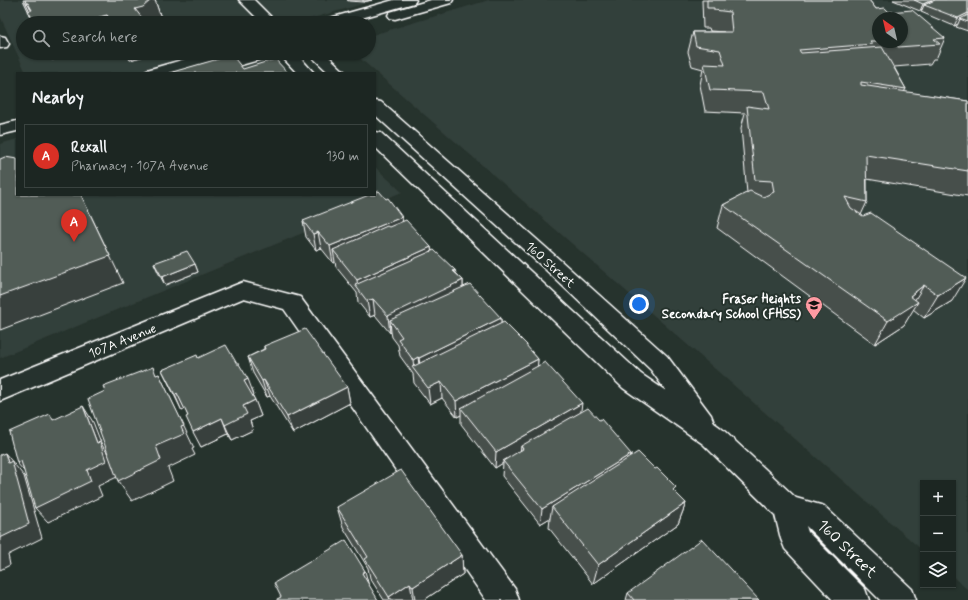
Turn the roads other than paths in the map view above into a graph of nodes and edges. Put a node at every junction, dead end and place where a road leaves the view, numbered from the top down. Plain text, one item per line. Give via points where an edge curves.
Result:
1 (246, 0) edge
2 (409, 0) edge
3 (446, 0) edge
4 (263, 16) edge
5 (353, 16) edge
6 (376, 21) edge
7 (0, 40) edge
8 (0, 44) edge
9 (198, 60) edge
10 (242, 60) edge
11 (292, 60) edge
12 (324, 60) edge
13 (156, 72) edge
14 (200, 72) edge
15 (305, 72) edge
16 (337, 72) edge
17 (376, 107) edge
18 (16, 112) edge
19 (0, 117) edge
20 (16, 126) edge
21 (0, 130) edge
22 (376, 138) edge
23 (407, 166) junction
24 (553, 265) junction
25 (0, 391) edge
26 (712, 436) junction
27 (788, 508) junction
28 (504, 600) edge
29 (854, 600) edge
30 (901, 600) edge

1 - 4 street
2 - 5 street
3 - 6 street
7 - 8 street
9 - 13 street
10 - 14 street
11 - 15 street
12 - 16 street
17 - 24 street, 160 Street
18 - 19 street
20 - 21 street
22 - 23 street, 160 Street
23 - 24 street via 433,173 505,240
23 - 26 street, 160 Street via 632,380
24 - 26 street, 160 Street via 659,363
25 - 28 street, 107A Avenue via 243,290 292,303
26 - 27 street, 160 Street
27 - 29 street via 795,539
27 - 30 street, 160 Street via 814,515

